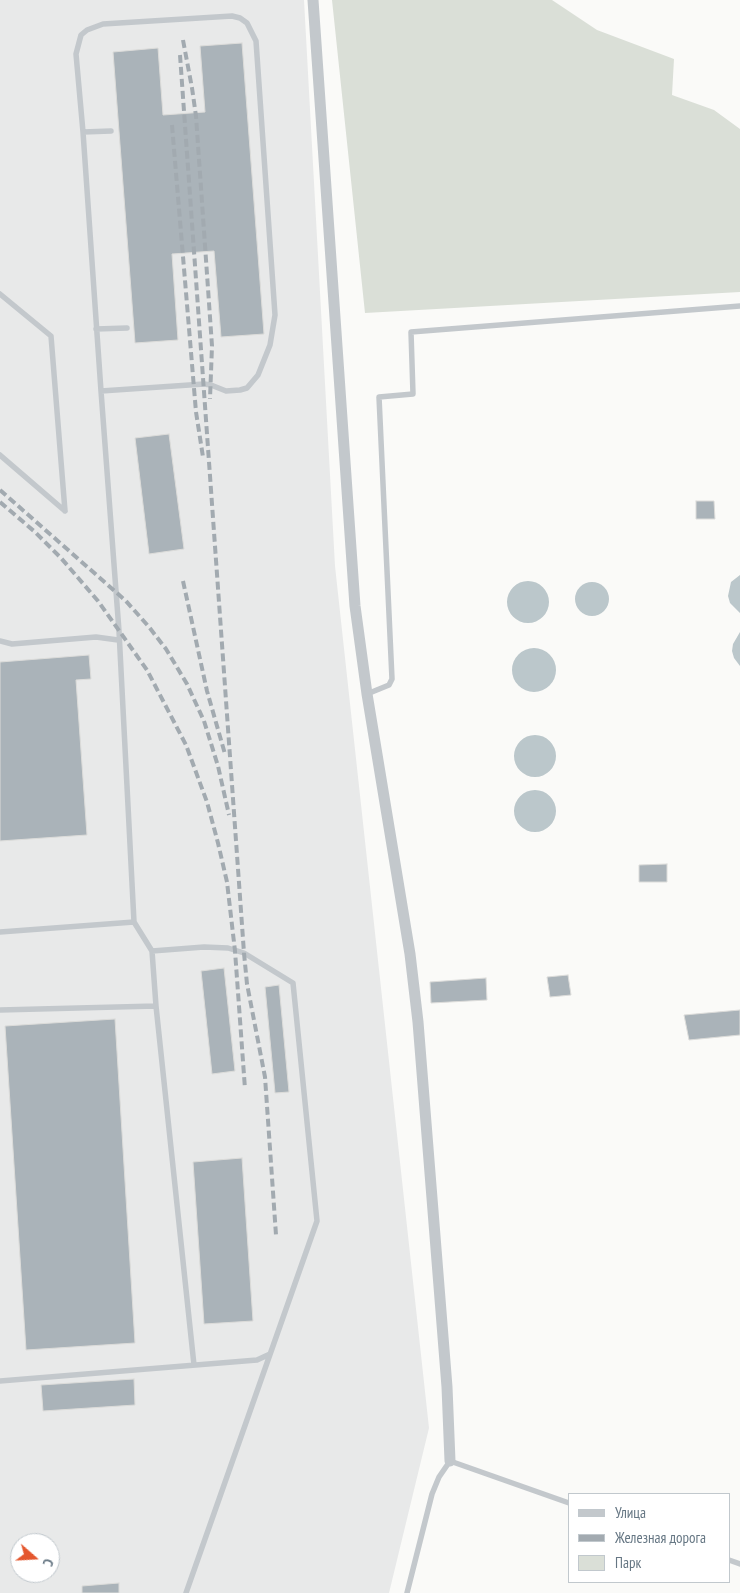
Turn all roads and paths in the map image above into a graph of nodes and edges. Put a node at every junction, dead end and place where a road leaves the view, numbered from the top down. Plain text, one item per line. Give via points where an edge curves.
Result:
1 (313, 0) edge
2 (111, 131) dead end
3 (83, 132) junction
4 (0, 294) edge
5 (740, 306) edge
6 (126, 328) dead end
7 (96, 329) junction
8 (100, 391) junction
9 (0, 455) edge
10 (0, 640) edge
11 (118, 640) junction
12 (367, 694) junction
13 (134, 922) junction
14 (0, 932) edge
15 (152, 951) junction
16 (156, 1006) junction
17 (0, 1010) edge
18 (270, 1354) junction
19 (194, 1365) junction
20 (0, 1381) edge
21 (450, 1462) junction
22 (568, 1503) edge
23 (186, 1593) edge
24 (407, 1593) edge

1 - 12 street via 356,606
2 - 3 lane
3 - 7 lane
3 - 8 lane via 76,54 81,35 87,30 103,24 232,16 240,18 253,31 275,316 273,335 263,363 247,388 233,392 204,384
4 - 9 lane via 51,336 65,511
5 - 12 lane via 410,332 413,394 379,397 392,679 389,685
6 - 7 lane
7 - 8 lane
8 - 11 lane
10 - 11 lane via 12,644 96,637
11 - 13 lane
12 - 21 street via 410,954 418,1022
13 - 14 lane
13 - 15 lane
15 - 16 lane
15 - 18 lane via 228,948 244,953 293,982 317,1221
16 - 17 lane
16 - 19 lane
18 - 19 lane via 258,1360
18 - 23 lane
19 - 20 lane
21 - 22 lane
21 - 24 lane via 432,1494

